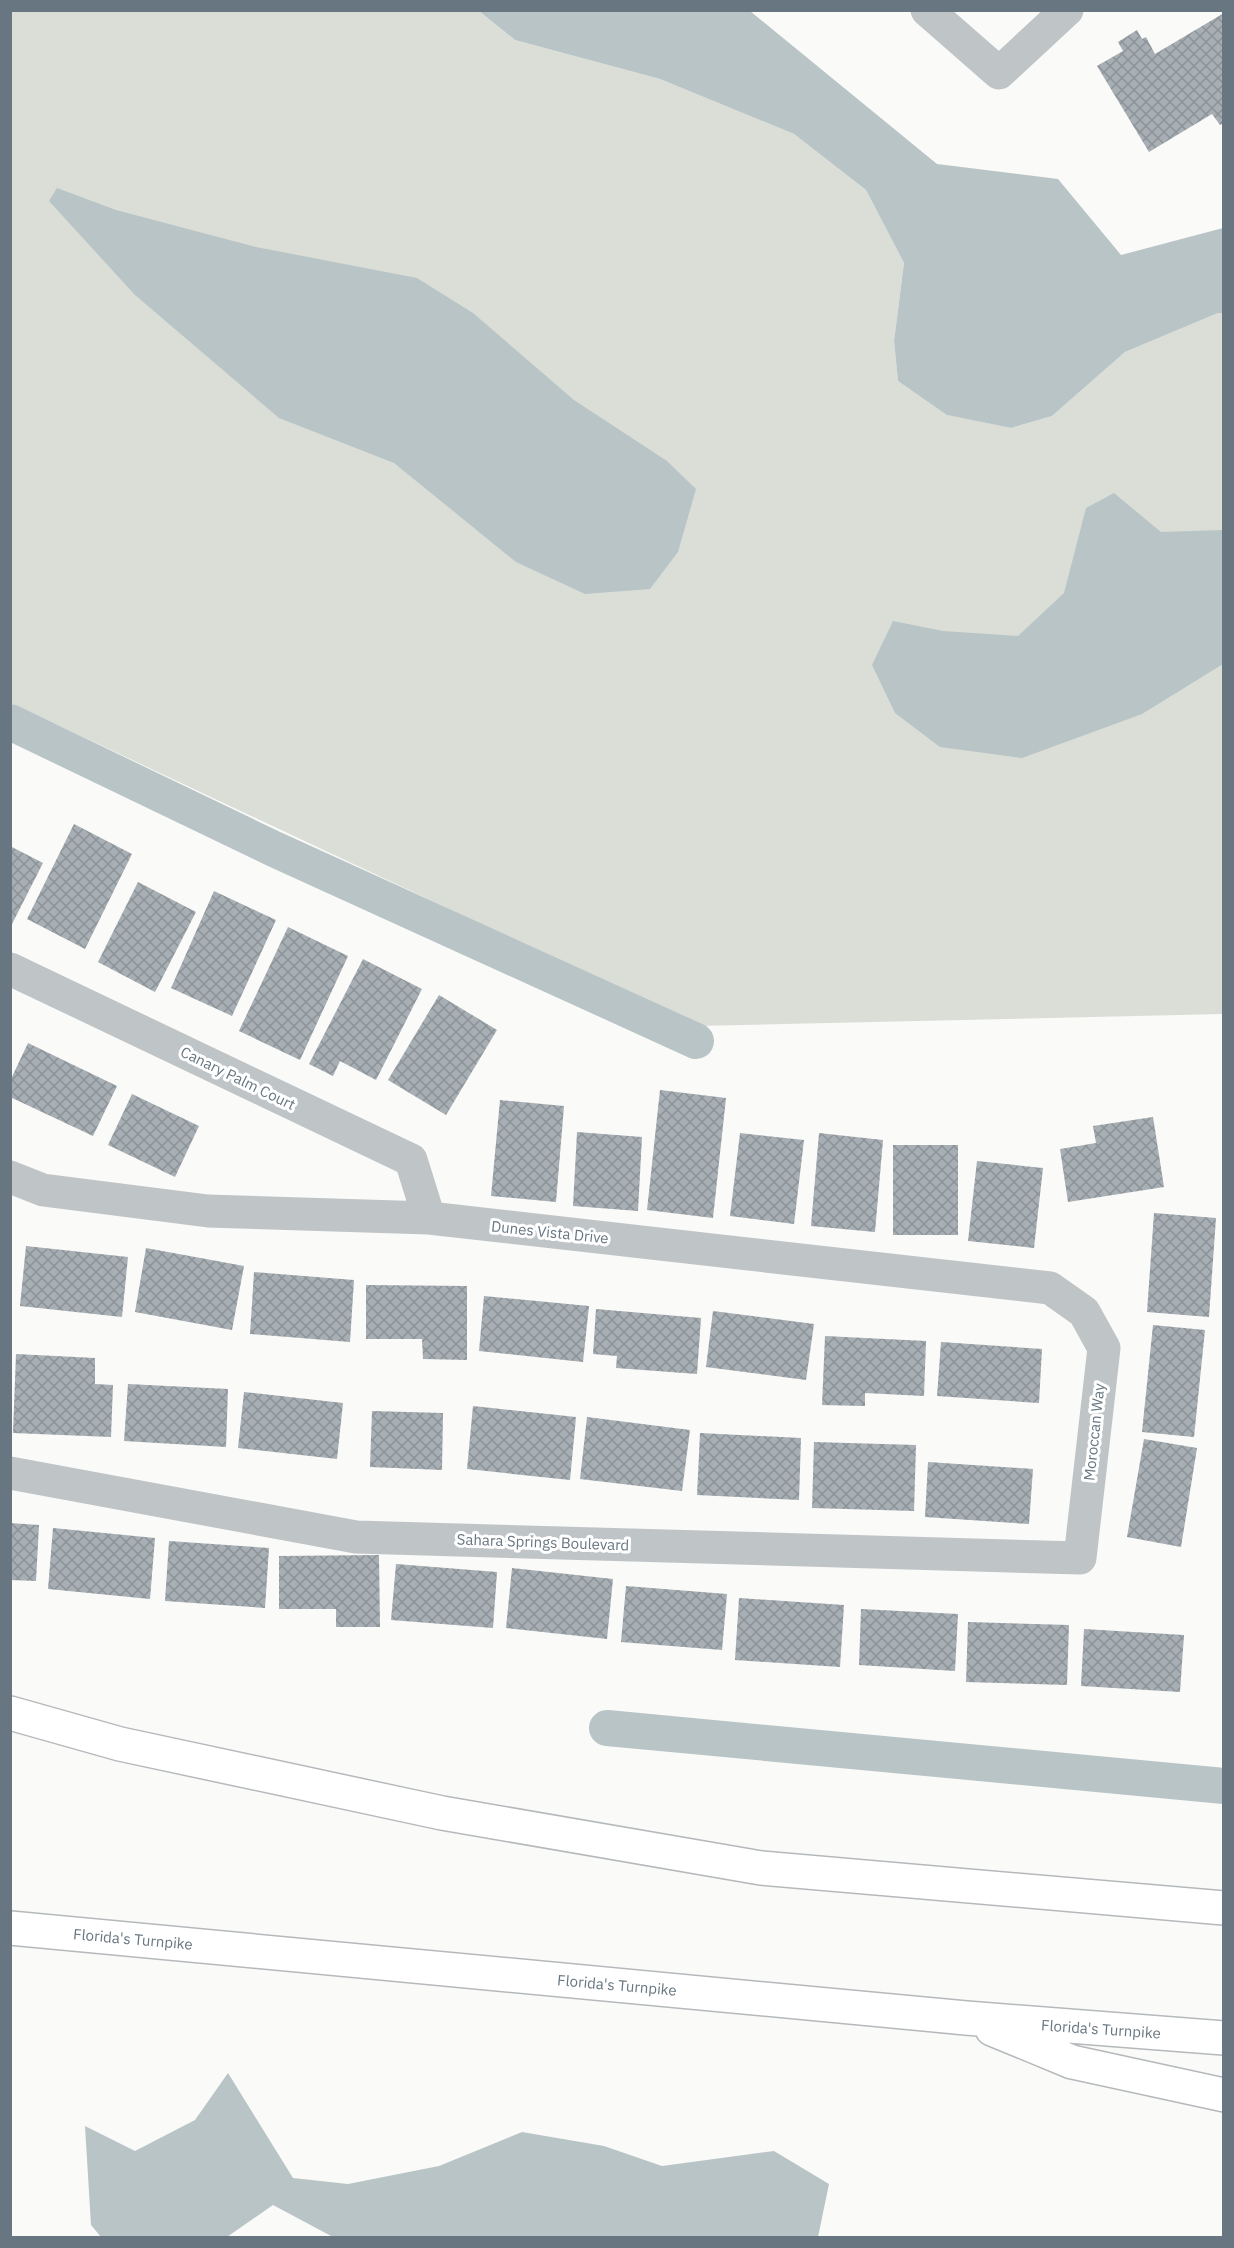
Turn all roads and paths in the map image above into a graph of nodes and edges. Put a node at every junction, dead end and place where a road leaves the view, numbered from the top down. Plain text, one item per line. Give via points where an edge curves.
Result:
1 (927, 10) edge
2 (1067, 10) edge
3 (10, 969) edge
4 (10, 1177) edge
5 (429, 1218) junction
6 (1084, 1312) joint
7 (10, 1473) edge
8 (1080, 1558) joint
9 (10, 1713) edge
10 (1224, 1908) edge
11 (10, 1928) edge
12 (966, 2018) junction
13 (1224, 2038) edge
14 (1224, 2095) edge

1 - 2 street via 999,73
3 - 5 street, Canary Palm Court via 411,1160
4 - 5 street, Dunes Vista Drive via 43,1190 208,1211
5 - 6 street, Dunes Vista Drive via 1050,1288
6 - 8 street, Moroccan Way via 1104,1348
7 - 8 street, Sahara Springs Boulevard via 356,1537
9 - 10 highway via 120,1744 442,1812 761,1868
11 - 12 highway, Florida's Turnpike
12 - 13 highway, Florida's Turnpike
12 - 14 highway via 1072,2062

